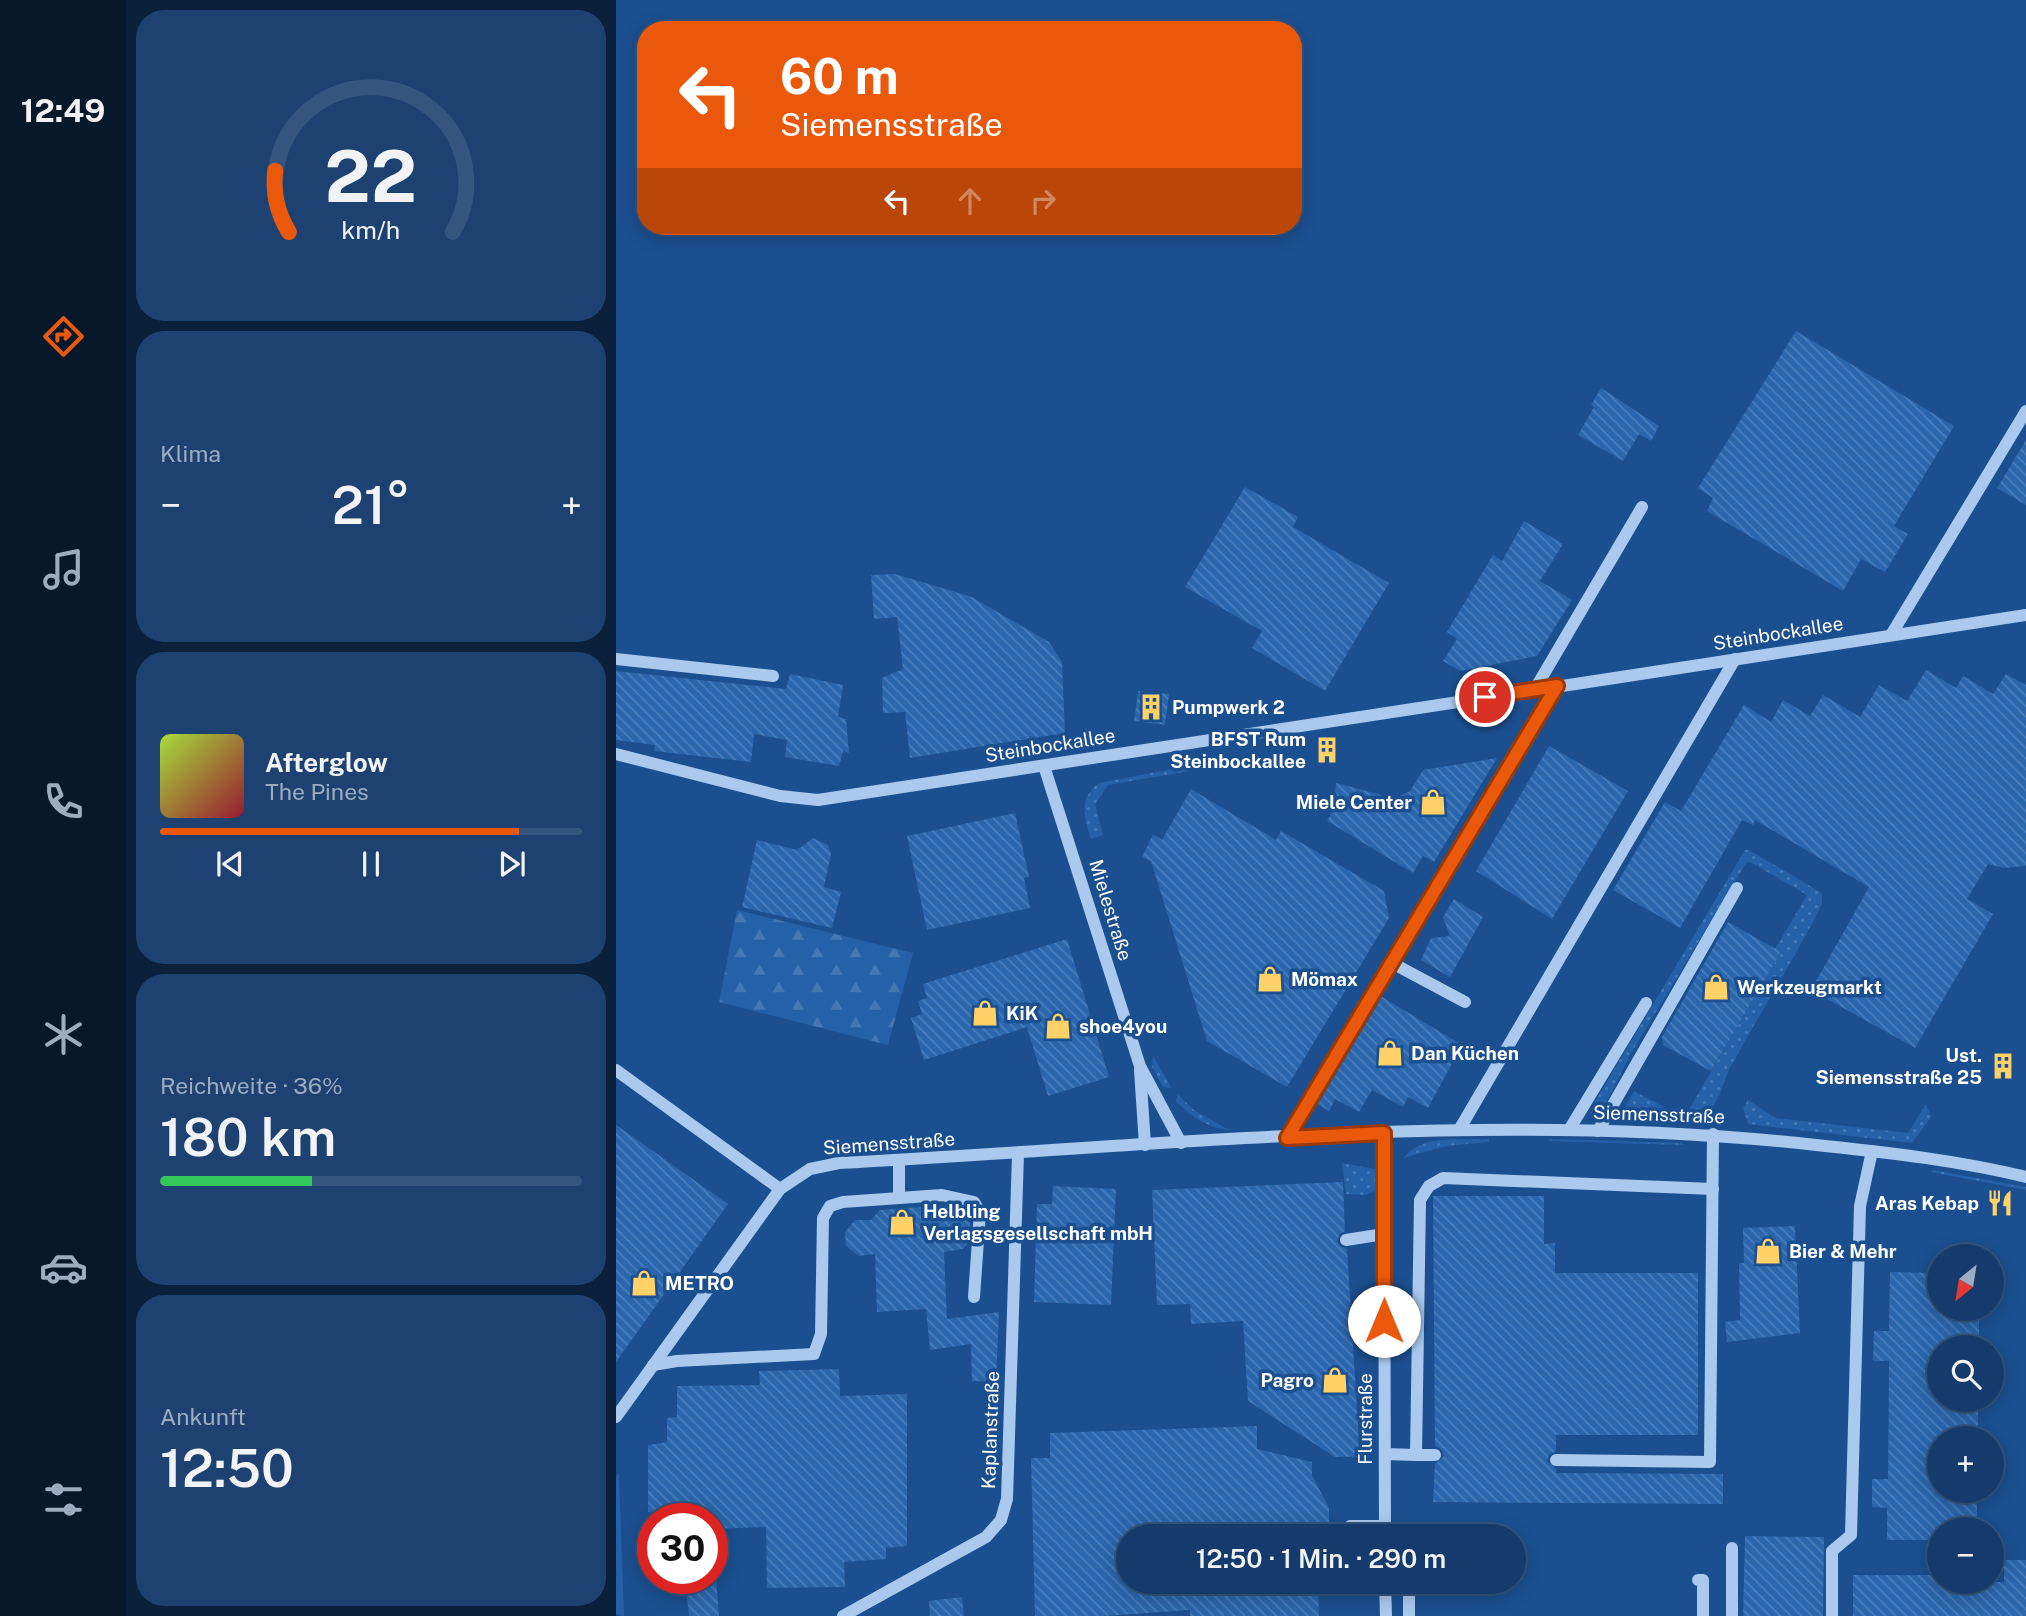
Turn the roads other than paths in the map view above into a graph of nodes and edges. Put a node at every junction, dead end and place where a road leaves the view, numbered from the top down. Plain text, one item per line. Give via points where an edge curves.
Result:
1 (2026, 411) edge
2 (1642, 507) dead end
3 (2026, 615) edge
4 (1891, 635) junction
5 (616, 659) edge
6 (1735, 659) junction
7 (773, 676) dead end
8 (1557, 686) junction
9 (1535, 689) junction
10 (616, 754) edge
11 (1044, 766) junction
12 (1737, 888) dead end
13 (1392, 963) junction
14 (1465, 1002) dead end
15 (1646, 1003) dead end
16 (1140, 1066) junction
17 (616, 1070) edge
18 (1459, 1130) junction
19 (1569, 1130) junction
20 (1598, 1131) junction
21 (1384, 1133) junction
22 (1713, 1134) junction
23 (1287, 1138) junction
24 (1181, 1143) junction
25 (1145, 1145) junction
26 (1872, 1151) junction
27 (1018, 1154) junction
28 (899, 1160) junction
29 (2026, 1177) edge
30 (780, 1189) junction
31 (1713, 1189) junction
32 (899, 1198) junction
33 (1384, 1234) junction
34 (1346, 1240) dead end
35 (974, 1297) dead end
36 (653, 1365) junction
37 (616, 1417) edge
38 (1385, 1454) junction
39 (1416, 1455) junction
40 (1435, 1455) dead end
41 (1556, 1460) dead end
42 (1385, 1524) edge
43 (1732, 1548) dead end
44 (1698, 1580) dead end
45 (1385, 1594) edge
46 (1409, 1594) edge
47 (843, 1616) edge
48 (1386, 1616) edge
49 (1409, 1616) edge
50 (1703, 1616) edge
51 (1732, 1616) edge
52 (1832, 1616) edge

1 - 4 street
2 - 9 street
3 - 4 street, Steinbockallee
4 - 6 street, Steinbockallee
5 - 7 street
6 - 8 street, Steinbockallee
6 - 18 street
8 - 9 street, Steinbockallee
8 - 13 street
9 - 11 street, Steinbockallee
10 - 11 street, Steinbockallee via 780,796 818,800
11 - 16 street, Mielestraße
12 - 20 street
13 - 14 street
13 - 23 street
15 - 19 street
16 - 24 street, Mielestraße
16 - 25 street, Mielestraße
17 - 30 street
18 - 19 street, Siemensstraße
18 - 21 street, Siemensstraße
19 - 20 street, Siemensstraße
20 - 22 street, Siemensstraße
21 - 23 street, Siemensstraße
21 - 33 street, Flurstraße
22 - 26 street, Siemensstraße
22 - 31 street
23 - 24 street, Siemensstraße
24 - 25 street, Siemensstraße
25 - 27 street, Siemensstraße
26 - 29 street, Siemensstraße
26 - 52 street via 1860,1206 1851,1535 1832,1551
27 - 28 street, Siemensstraße
27 - 47 street, Kaplanstraße via 1007,1499 1001,1520 985,1537
28 - 30 street, Siemensstraße via 810,1169
28 - 32 street
30 - 36 street, Siemensstraße
31 - 39 street via 1443,1178 1429,1186 1420,1200
31 - 41 street via 1710,1462
32 - 35 street via 942,1195 974,1202 980,1212
32 - 36 street via 843,1202 830,1206 823,1218 821,1334 814,1354
33 - 34 street
33 - 38 street, Flurstraße
36 - 37 street, Siemensstraße
38 - 39 street
38 - 42 street, Flurstraße
39 - 40 street
43 - 51 street
44 - 50 street via 1703,1580
45 - 48 street
46 - 49 street

